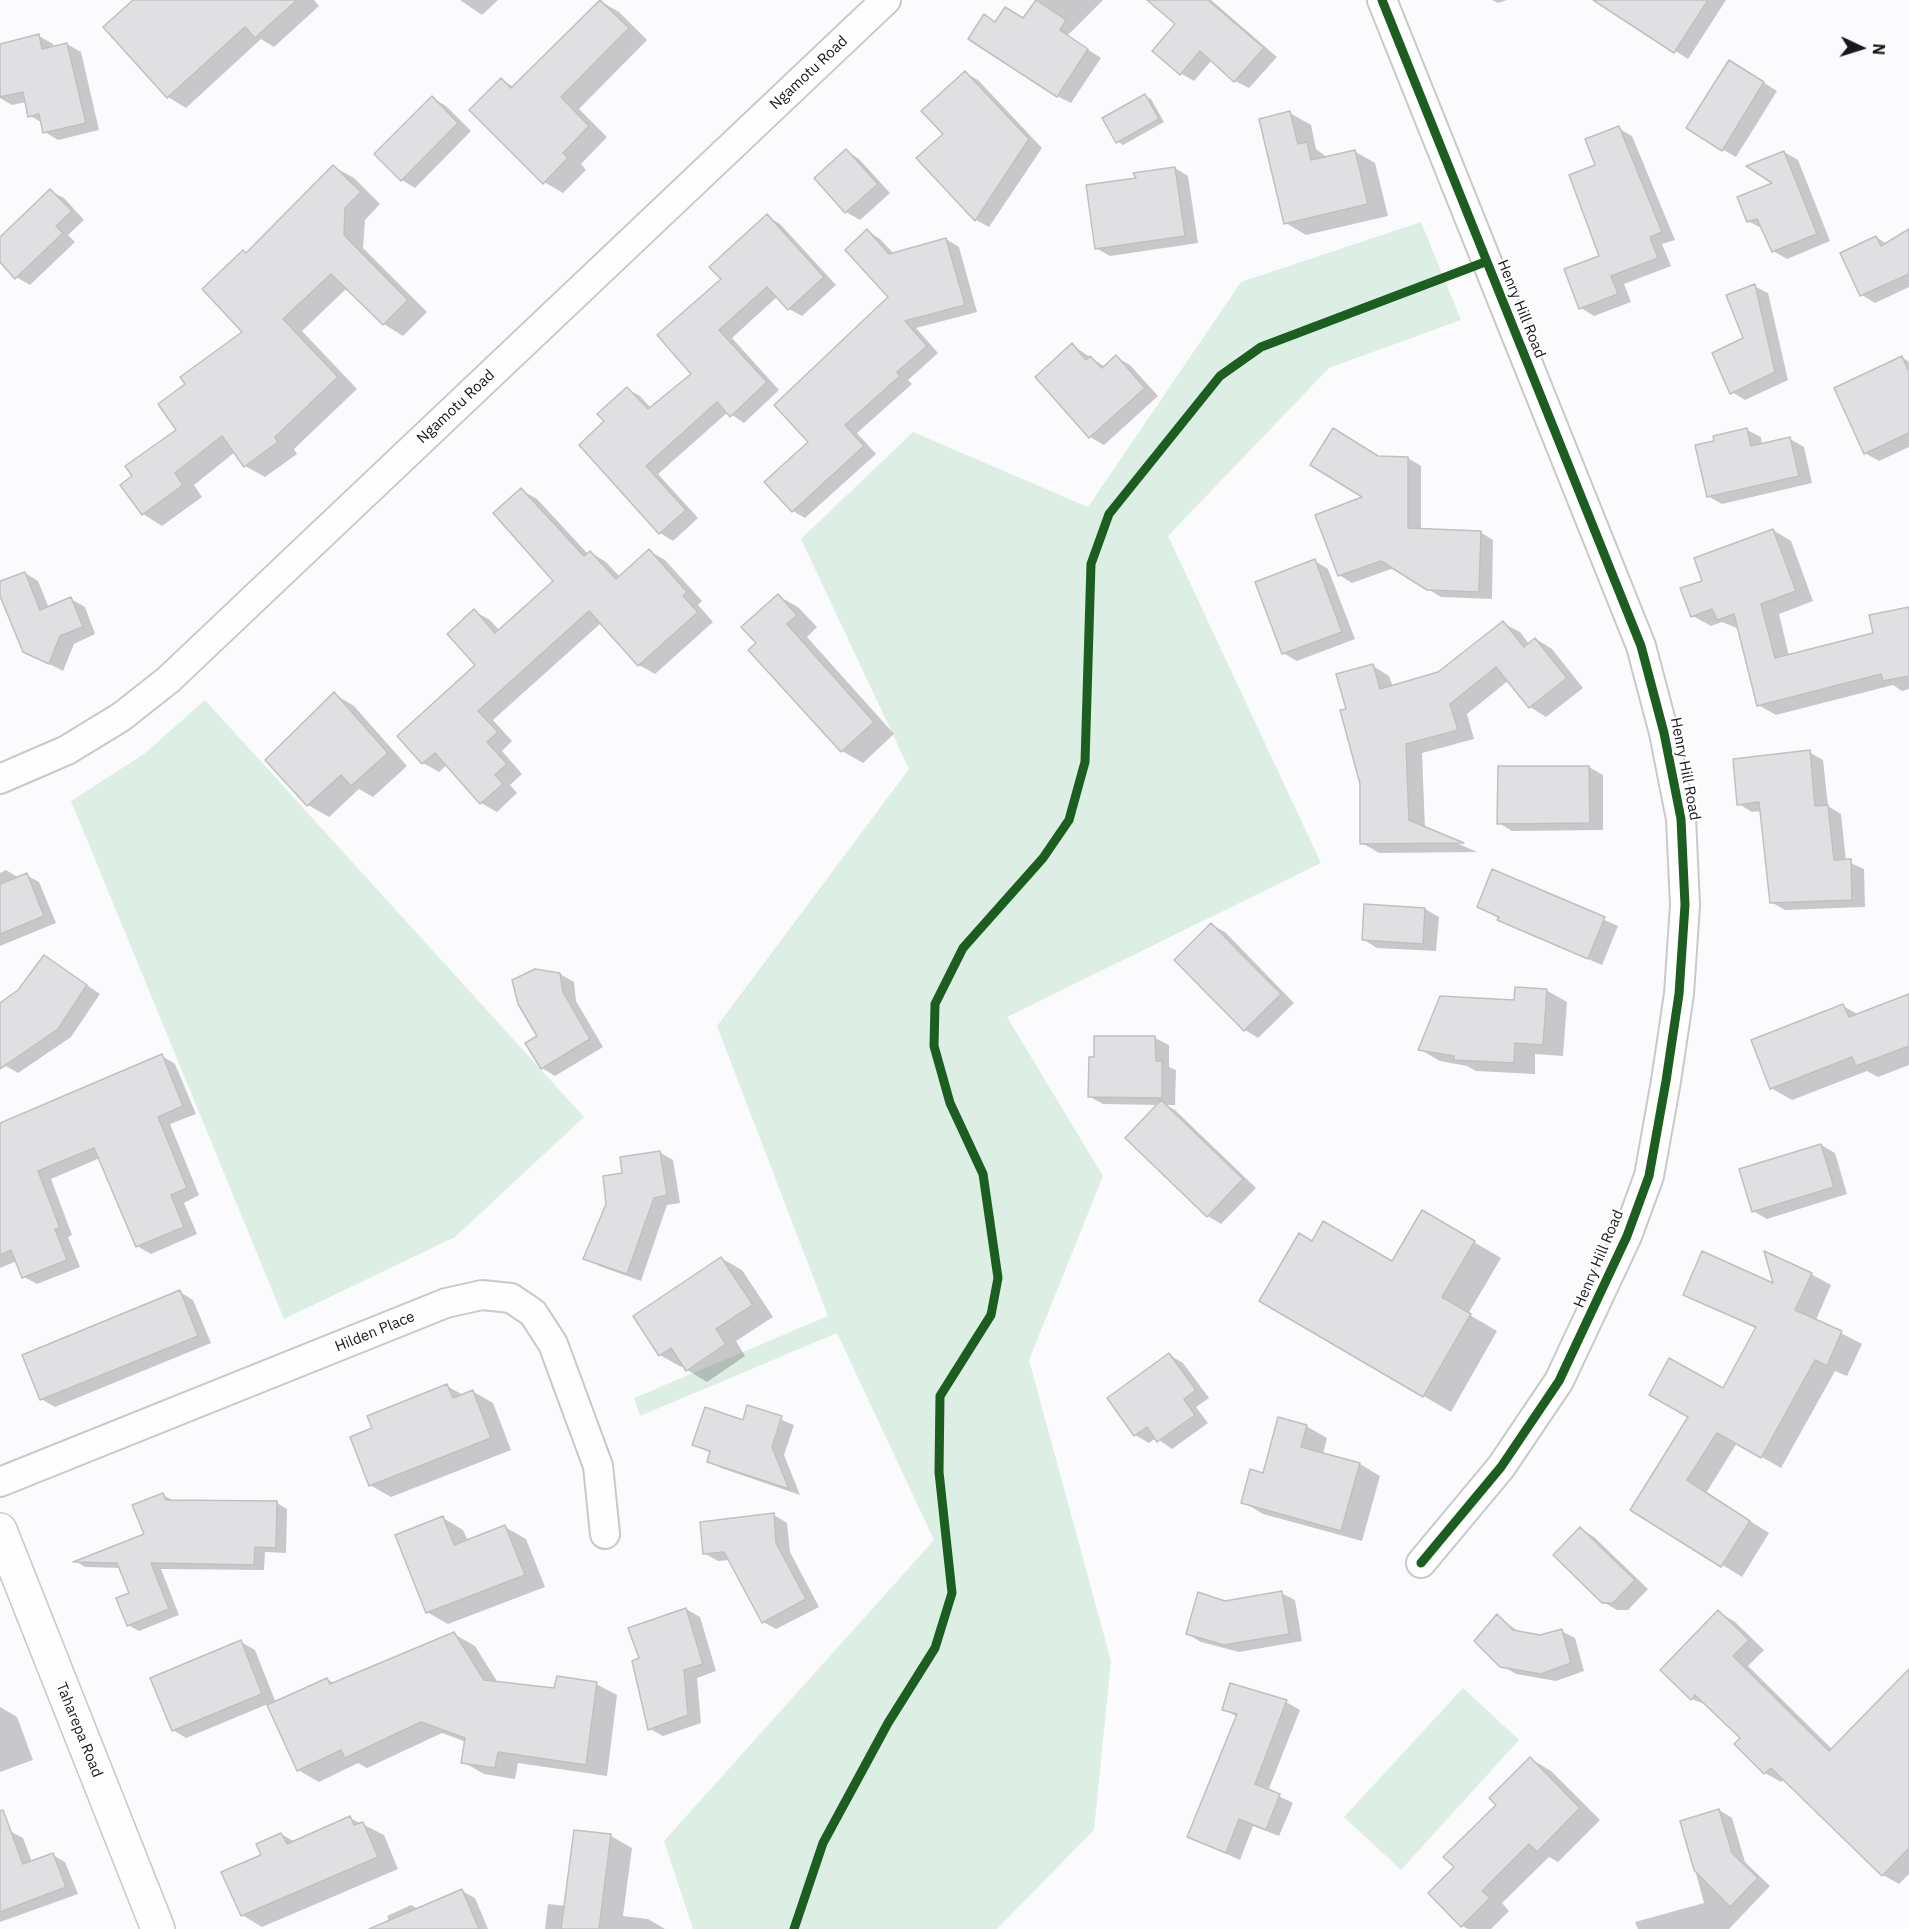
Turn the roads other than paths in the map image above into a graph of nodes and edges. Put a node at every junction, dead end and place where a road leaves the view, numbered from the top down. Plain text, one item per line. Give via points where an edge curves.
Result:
1 (886, 0) edge
2 (1382, 0) edge
3 (0, 779) edge
4 (0, 1482) edge
5 (0, 1530) edge
6 (605, 1534) dead end
7 (1421, 1563) dead end
8 (6, 1564) edge
9 (158, 1929) edge

1 - 3 street, Ngamotu Road via 168,680 121,717 67,750
2 - 7 street, Henry Hill Road via 1641,646 1681,819 1685,905 1679,994 1666,1081 1649,1176 1627,1236 1559,1381 1501,1467
4 - 6 street, Hilden Place via 446,1303 482,1295 511,1298 533,1313 553,1344 598,1466
5 - 8 street, Taharepa Road
8 - 9 street, Taharepa Road

